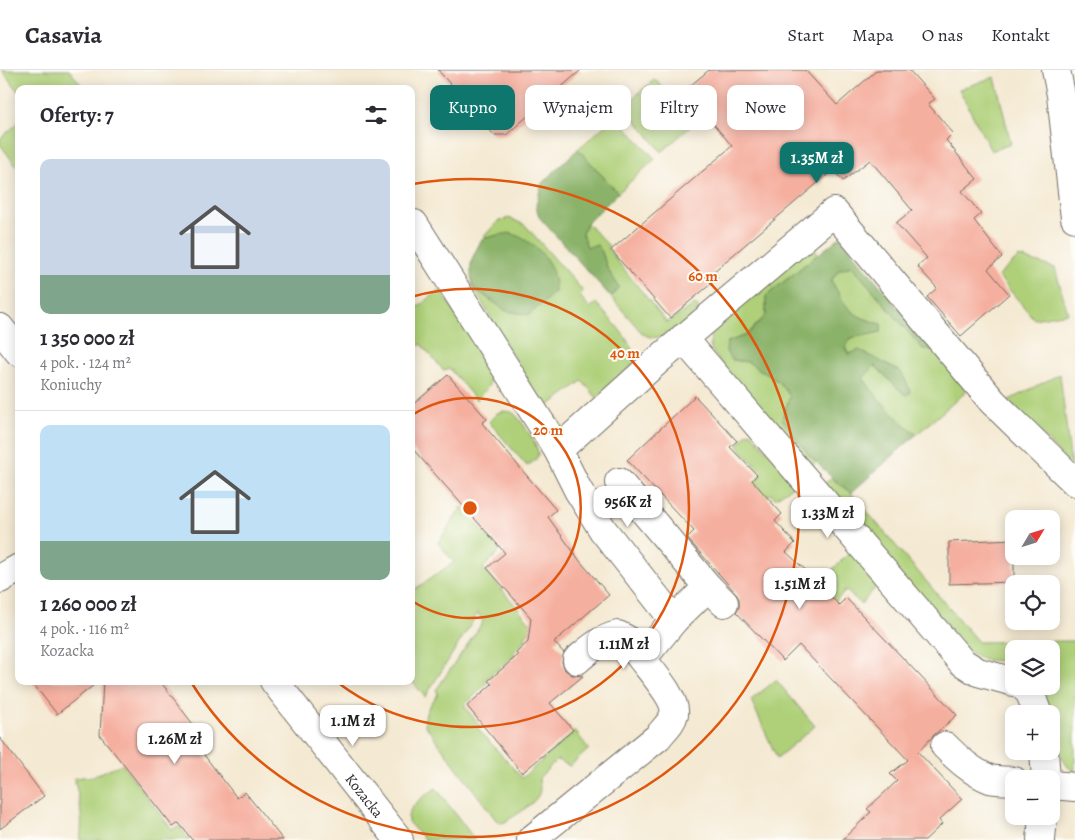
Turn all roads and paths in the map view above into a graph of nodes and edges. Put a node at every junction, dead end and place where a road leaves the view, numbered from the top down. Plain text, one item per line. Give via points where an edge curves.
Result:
1 (1056, 70) edge
2 (1075, 218) edge
3 (415, 226) edge
4 (0, 328) edge
5 (683, 338) junction
6 (15, 347) edge
7 (558, 450) junction
8 (619, 482) dead end
9 (1075, 482) edge
10 (15, 570) edge
11 (0, 579) edge
12 (674, 620) junction
13 (642, 659) junction
14 (577, 660) dead end
15 (1005, 680) edge
16 (277, 685) edge
17 (945, 746) dead end
18 (1005, 781) edge
19 (1060, 786) edge
20 (1075, 787) edge
21 (1042, 825) edge
22 (399, 840) edge
23 (531, 840) edge
24 (1041, 840) edge

1 - 2 street
3 - 7 street
4 - 6 street
5 - 7 street
5 - 9 street via 834,212 993,402
5 - 15 street via 962,662 978,672
7 - 12 street via 602,530
8 - 12 street via 716,595
10 - 11 street
12 - 13 street
13 - 14 street via 618,635 596,644
13 - 23 street via 671,699 674,713 668,724 658,736
16 - 22 street, Kozacka
17 - 18 street via 963,764 992,780
19 - 20 street
21 - 24 street

